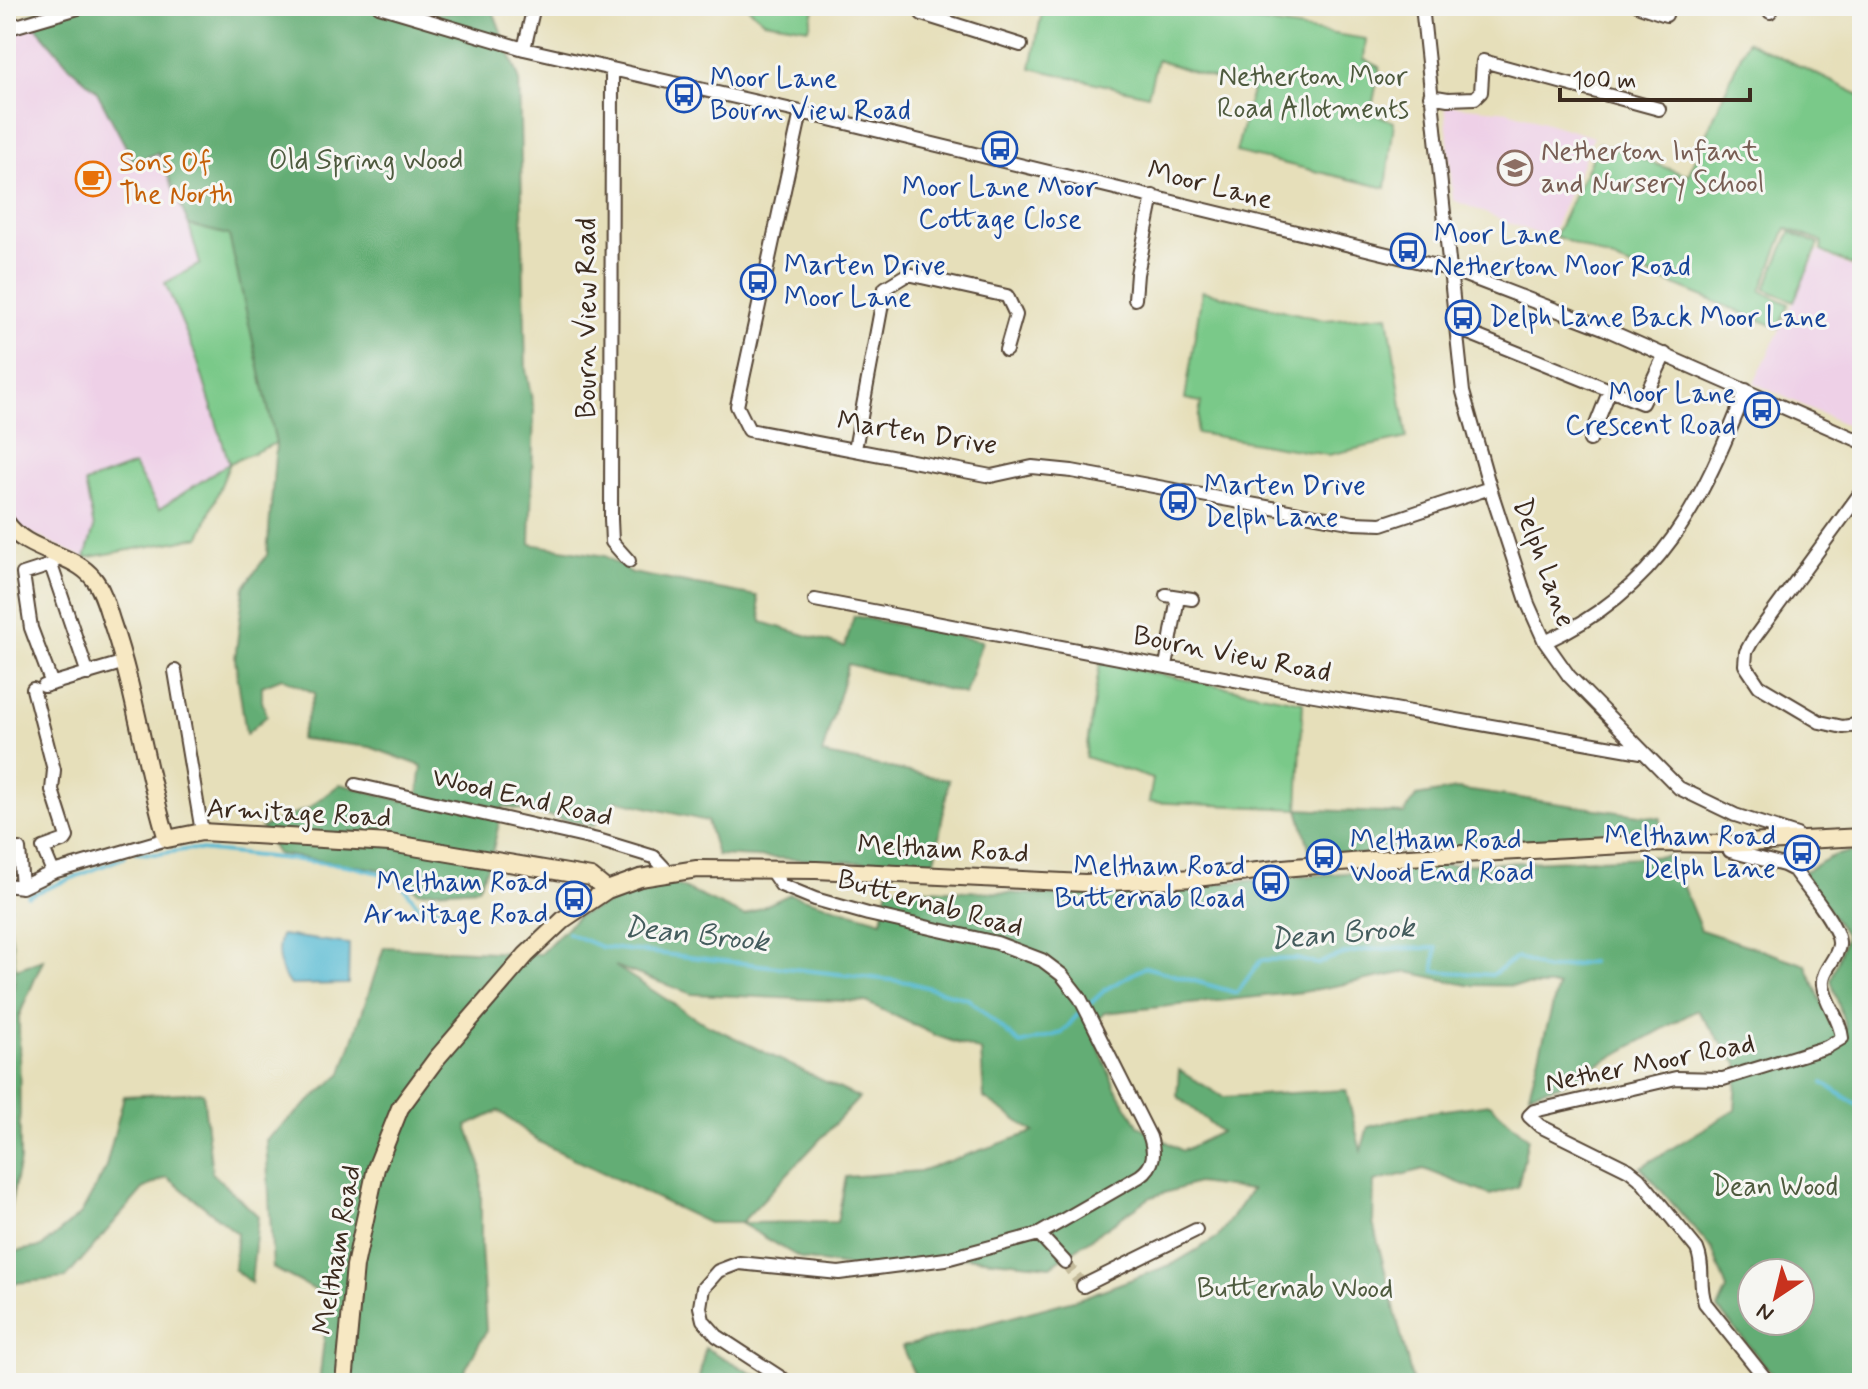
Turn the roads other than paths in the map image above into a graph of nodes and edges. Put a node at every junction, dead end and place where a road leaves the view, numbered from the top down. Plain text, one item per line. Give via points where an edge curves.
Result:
1 (85, 6) edge
2 (379, 6) edge
3 (534, 6) edge
4 (917, 6) edge
5 (1422, 6) edge
6 (1639, 6) edge
7 (1666, 15) dead end
8 (6, 29) edge
9 (1021, 45) dead end
10 (524, 49) junction
11 (612, 70) junction
12 (1430, 96) junction
13 (1659, 109) dead end
14 (801, 112) junction
15 (1153, 196) junction
16 (1449, 269) junction
17 (1135, 299) dead end
18 (1456, 328) junction
19 (1006, 350) dead end
20 (1665, 354) junction
21 (1746, 390) junction
22 (1609, 392) junction
23 (1590, 440) dead end
24 (1862, 442) edge
25 (855, 449) junction
26 (1490, 488) junction
27 (1862, 491) edge
28 (6, 522) edge
29 (54, 560) junction
30 (629, 561) dead end
31 (1179, 597) dead end
32 (815, 600) dead end
33 (1545, 642) junction
34 (125, 662) junction
35 (1166, 666) junction
36 (175, 671) dead end
37 (88, 674) junction
38 (52, 684) junction
39 (1862, 724) edge
40 (1641, 752) junction
41 (356, 785) dead end
42 (202, 832) junction
43 (1862, 837) edge
44 (167, 839) junction
45 (1799, 841) junction
46 (1727, 844) junction
47 (19, 849) dead end
48 (770, 869) junction
49 (53, 872) junction
50 (669, 873) junction
51 (6, 885) edge
52 (22, 887) junction
53 (607, 890) junction
54 (1196, 1230) dead end
55 (1039, 1234) junction
56 (1065, 1262) tunnel mouth
57 (1083, 1286) dead end
58 (344, 1383) edge
59 (789, 1383) edge
60 (1769, 1383) edge

1 - 8 street
2 - 10 street, Moor Lane
3 - 10 street
4 - 9 street via 922,14
5 - 12 street, Delph Lane
6 - 7 street
10 - 11 street, Moor Lane
11 - 14 street, Moor Lane
11 - 30 street, Bourn View Road via 611,519 612,542
12 - 13 street via 1475,98 1481,92 1483,61
12 - 16 street, Delph Lane
14 - 15 street, Moor Lane
14 - 25 street, Marten Drive via 737,406 749,430
15 - 16 street, Moor Lane
15 - 17 street
16 - 18 street, Delph Lane
16 - 20 street, Moor Lane
18 - 22 street
18 - 26 street, Delph Lane via 1463,392
19 - 25 street via 1016,315 1007,296 908,274 885,288
20 - 21 street, Moor Lane
20 - 22 street via 1642,403
21 - 24 street, Moor Lane
21 - 33 street via 1718,462 1680,530 1630,589
22 - 23 street
25 - 26 street, Marten Drive via 991,476 1032,467 1072,471 1354,523 1382,524
26 - 33 street, Delph Lane
27 - 39 street via 1752,641 1745,665 1759,686 1820,722
28 - 29 main road
29 - 34 main road via 95,580
29 - 37 street
29 - 38 street via 23,574 31,628
31 - 35 street
32 - 35 street, Bourn View Road
33 - 40 street, Delph Lane via 1569,676
34 - 37 street
34 - 44 main road
35 - 40 street, Bourn View Road
36 - 42 street
37 - 38 street
38 - 49 street via 29,690 54,770 52,790 67,837 43,848
40 - 45 street, Delph Lane via 1679,788 1735,815 1788,830
41 - 50 street, Wood End Road via 598,840 654,857
42 - 44 main road, Armitage Road
42 - 53 main road, Armitage Road via 390,843 591,877
43 - 45 main road, Meltham Road
44 - 49 street
45 - 46 main road, Meltham Road
46 - 48 main road, Meltham Road via 1425,856 1085,883
46 - 60 street, Nether Moor Road via 1730,851 1794,870 1836,930 1839,946 1822,978 1842,1038 1723,1079 1676,1078 1527,1109 1540,1126 1639,1178 1697,1249 1703,1262 1699,1288 1705,1303
47 - 52 street
48 - 50 main road, Meltham Road
48 - 55 street, Butternab Road via 781,885 815,899 997,943 1042,960 1080,998 1150,1137 1154,1159 1140,1176
49 - 52 street
50 - 53 main road, Meltham Road
51 - 52 street
53 - 58 main road, Meltham Road via 564,919 526,955 400,1108 376,1168 355,1266
54 - 57 street
55 - 56 street
55 - 59 street, Butternab Road via 946,1259 839,1273 739,1263 718,1271 703,1288 703,1320 717,1336

